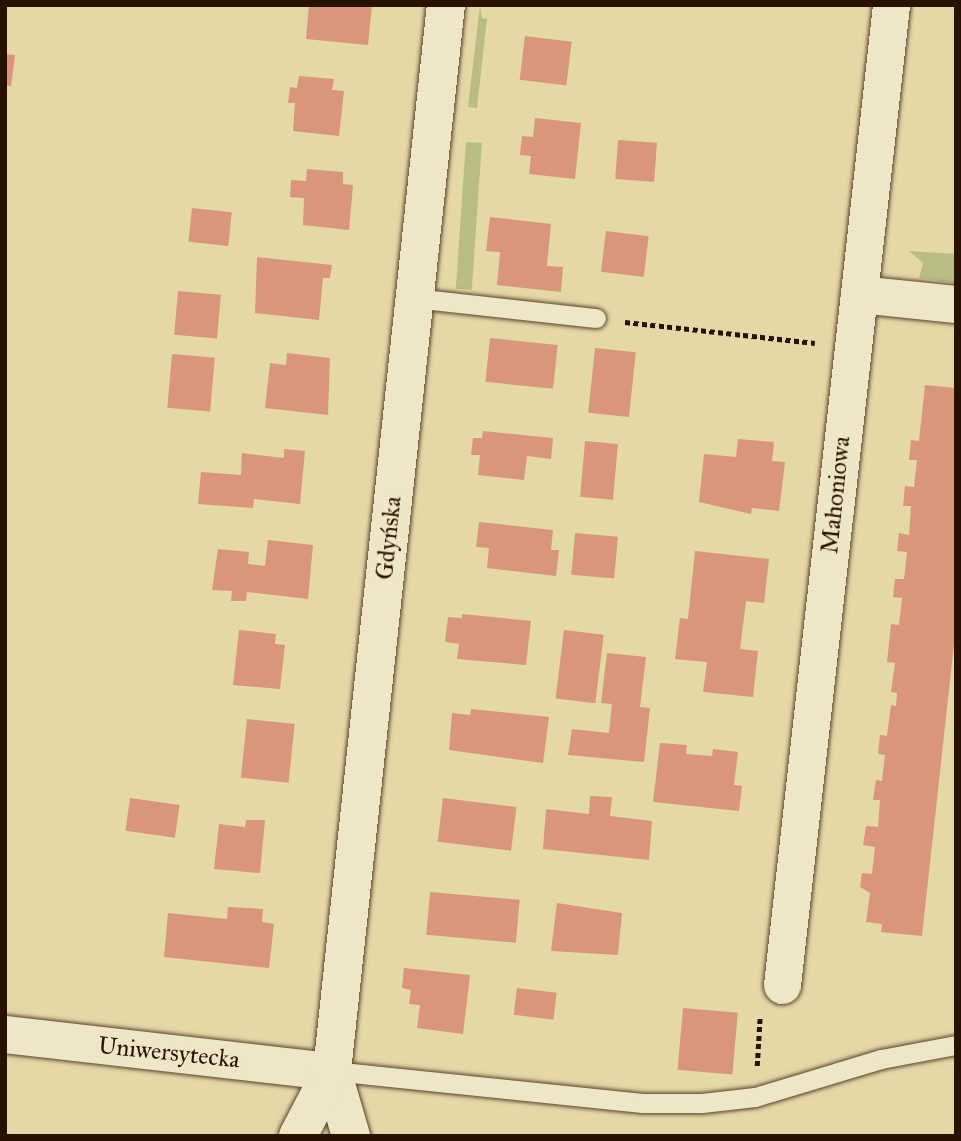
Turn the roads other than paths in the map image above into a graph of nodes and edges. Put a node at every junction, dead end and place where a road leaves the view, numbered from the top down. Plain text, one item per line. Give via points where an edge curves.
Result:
1 (446, 5) edge
2 (891, 5) edge
3 (859, 294) junction
4 (414, 298) junction
5 (956, 304) edge
6 (596, 318) road end
7 (771, 996) road end
8 (5, 1034) edge
9 (956, 1045) edge
10 (332, 1071) junction
11 (298, 1136) edge
12 (351, 1136) edge

1 - 4 street, Gdyńska
2 - 3 street, Mahoniowa
3 - 5 street
3 - 7 street, Mahoniowa
4 - 6 lane
4 - 10 street, Gdyńska
8 - 10 street, Uniwersytecka
9 - 10 lane via 881,1059 755,1097 642,1103
10 - 11 street, Gdyńska
10 - 12 street, Gdyńska

